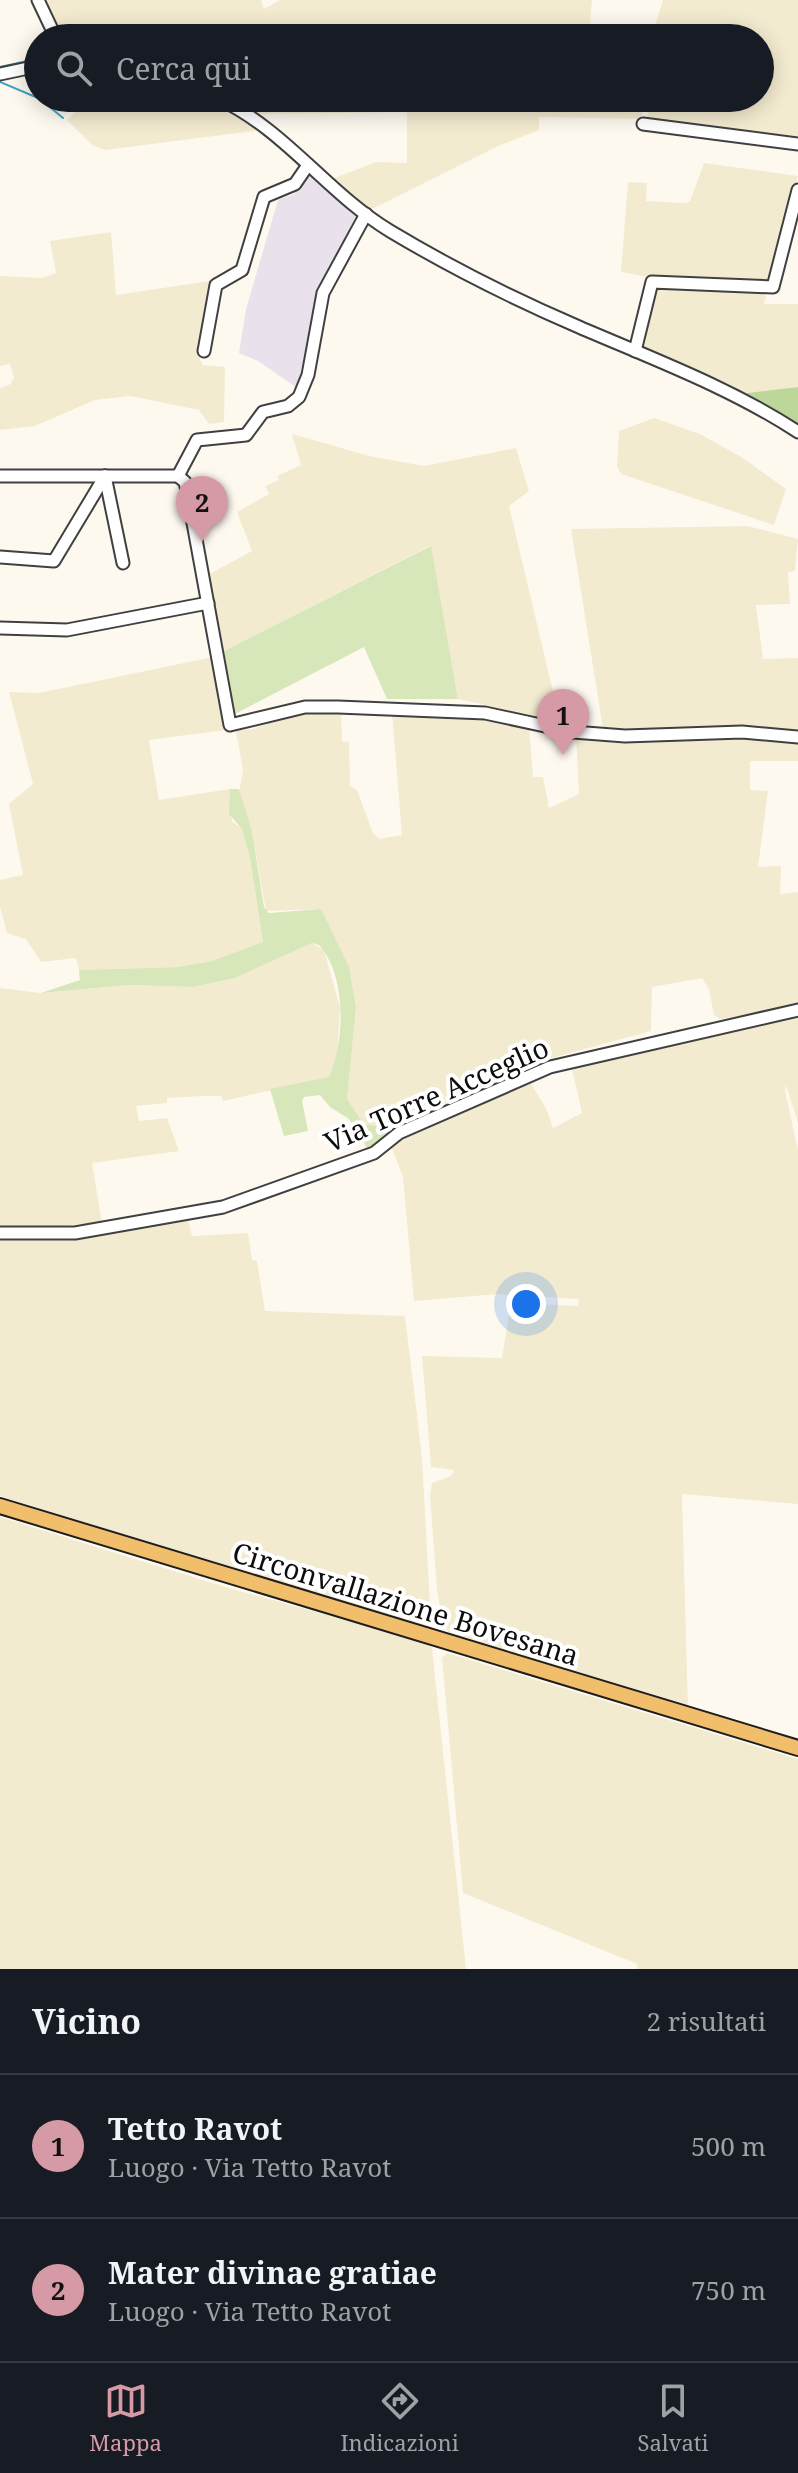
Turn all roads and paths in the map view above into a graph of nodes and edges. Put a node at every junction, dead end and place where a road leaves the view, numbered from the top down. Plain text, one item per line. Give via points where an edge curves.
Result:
1 (38, 0) edge
2 (49, 24) edge
3 (24, 69) edge
4 (0, 74) edge
5 (243, 112) edge
6 (643, 124) dead end
7 (798, 144) edge
8 (308, 165) junction
9 (798, 190) edge
10 (366, 214) junction
11 (204, 351) dead end
12 (635, 351) junction
13 (798, 432) edge
14 (0, 476) edge
15 (105, 476) junction
16 (178, 476) junction
17 (0, 557) edge
18 (123, 563) dead end
19 (208, 603) junction
20 (0, 628) edge
21 (798, 737) edge
22 (798, 1010) edge
23 (0, 1233) edge
24 (0, 1506) edge
25 (798, 1748) edge

1 - 2 street
3 - 4 street
5 - 8 street
6 - 7 street
8 - 10 street
8 - 11 street via 295,184 264,197 242,270 216,285
9 - 12 street via 773,287 652,282
10 - 12 street via 484,283
10 - 16 street via 323,293 299,397 288,406 263,412 246,435 197,440
12 - 13 street
14 - 15 street
15 - 16 street
15 - 17 street via 54,561
15 - 18 street
16 - 19 street via 185,482
19 - 20 street via 90,628
19 - 21 street via 232,726 305,707 338,707 485,713 612,735 742,732
22 - 23 street, Via Torre Acceglio via 550,1067 399,1133 374,1153 223,1207 75,1233
24 - 25 main road, Circonvallazione Bovesana

